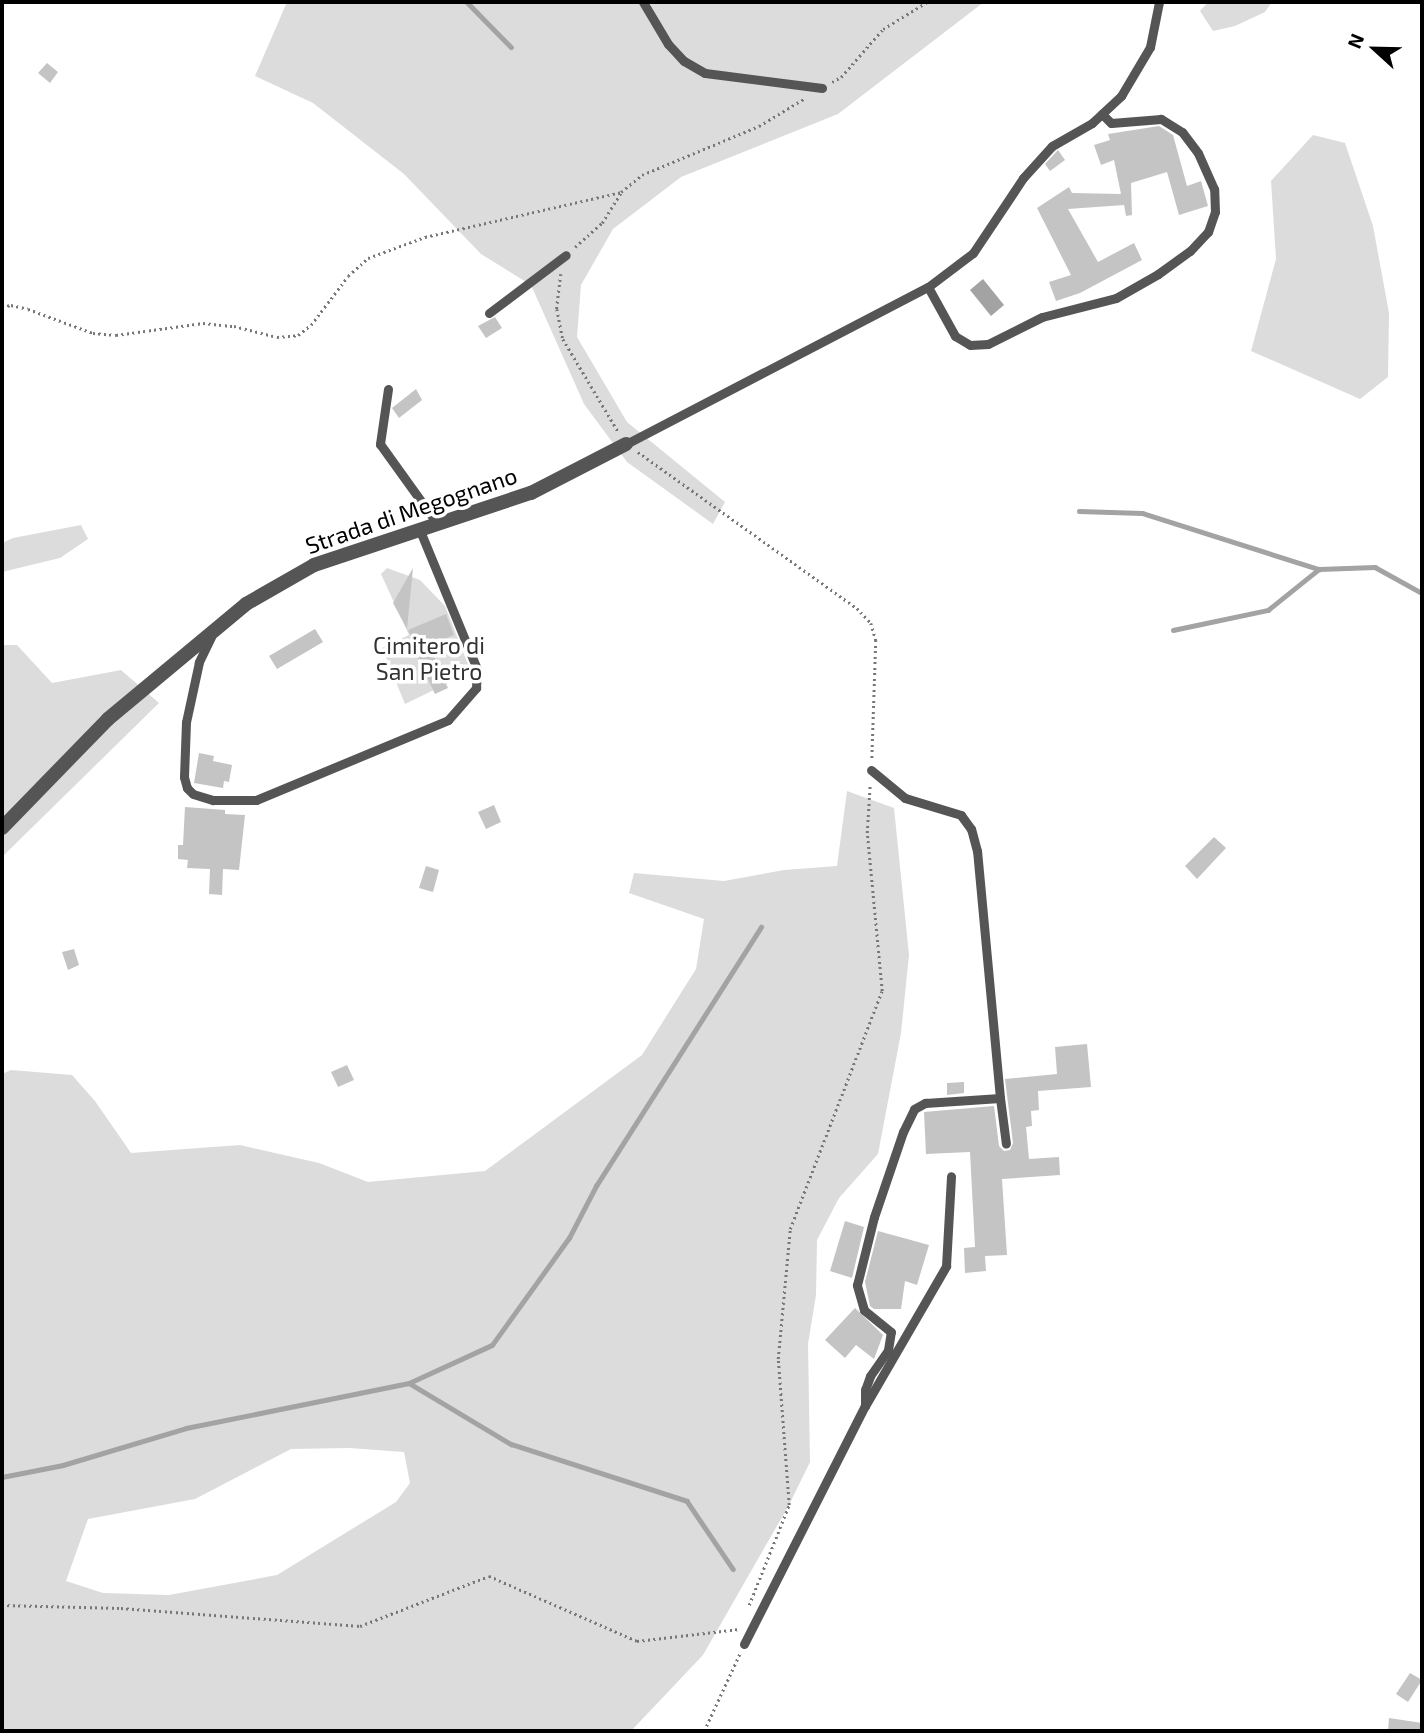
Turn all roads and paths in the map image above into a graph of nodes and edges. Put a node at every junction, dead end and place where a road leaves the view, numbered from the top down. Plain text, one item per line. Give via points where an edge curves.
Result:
1 (643, 2) edge
2 (927, 2) edge
3 (1159, 2) edge
4 (822, 88) junction
5 (1102, 114) junction
6 (621, 192) junction
7 (566, 255) junction
8 (928, 287) junction
9 (2, 307) edge
10 (489, 313) dead end
11 (388, 389) dead end
12 (626, 444) junction
13 (436, 522) junction
14 (419, 528) junction
15 (214, 629) junction
16 (871, 770) junction
17 (2, 828) edge
18 (1000, 1098) junction
19 (1006, 1144) dead end
20 (951, 1176) dead end
21 (865, 1406) junction
22 (2, 1605) edge
23 (744, 1617) dead end
24 (744, 1644) junction
25 (704, 1731) edge

1 - 4 lane via 668,44 684,61 705,72
2 - 4 path via 883,29 841,77
3 - 5 lane via 1150,47 1121,96
4 - 6 path via 760,126 642,175
5 - 8 lane via 1052,146 1023,178 973,253
5 - 8 lane via 1111,123 1161,120 1182,132 1198,153 1214,189 1215,212 1208,232 1190,251 1116,298 1042,317 988,344 970,345 955,336
6 - 7 path via 602,223
6 - 9 path via 425,237 368,258 298,335 277,337 203,323 93,334 28,309
7 - 10 lane
7 - 12 path via 557,309 564,340
8 - 12 lane
11 - 13 lane via 380,444
12 - 13 street, Strada di Megognano via 531,492
12 - 16 path via 857,608 871,623 876,640
13 - 14 street, Strada di Megognano
14 - 15 street, Strada di Megognano via 314,565 246,604
14 - 15 lane via 477,669 476,688 448,720 256,800 213,800 193,794 184,777 186,722 199,662
15 - 17 street, Strada di Megognano via 108,719
16 - 18 lane via 905,798 961,815 971,829 977,851
16 - 23 path via 867,833 882,991 790,1228 778,1359 789,1505
18 - 19 lane
18 - 21 lane via 925,1103 914,1109 874,1217 857,1284 864,1310 891,1332 888,1350 867,1383
20 - 21 lane via 946,1266
21 - 24 lane
22 - 24 path via 121,1608 360,1626 489,1576 637,1641 739,1629
24 - 25 path

